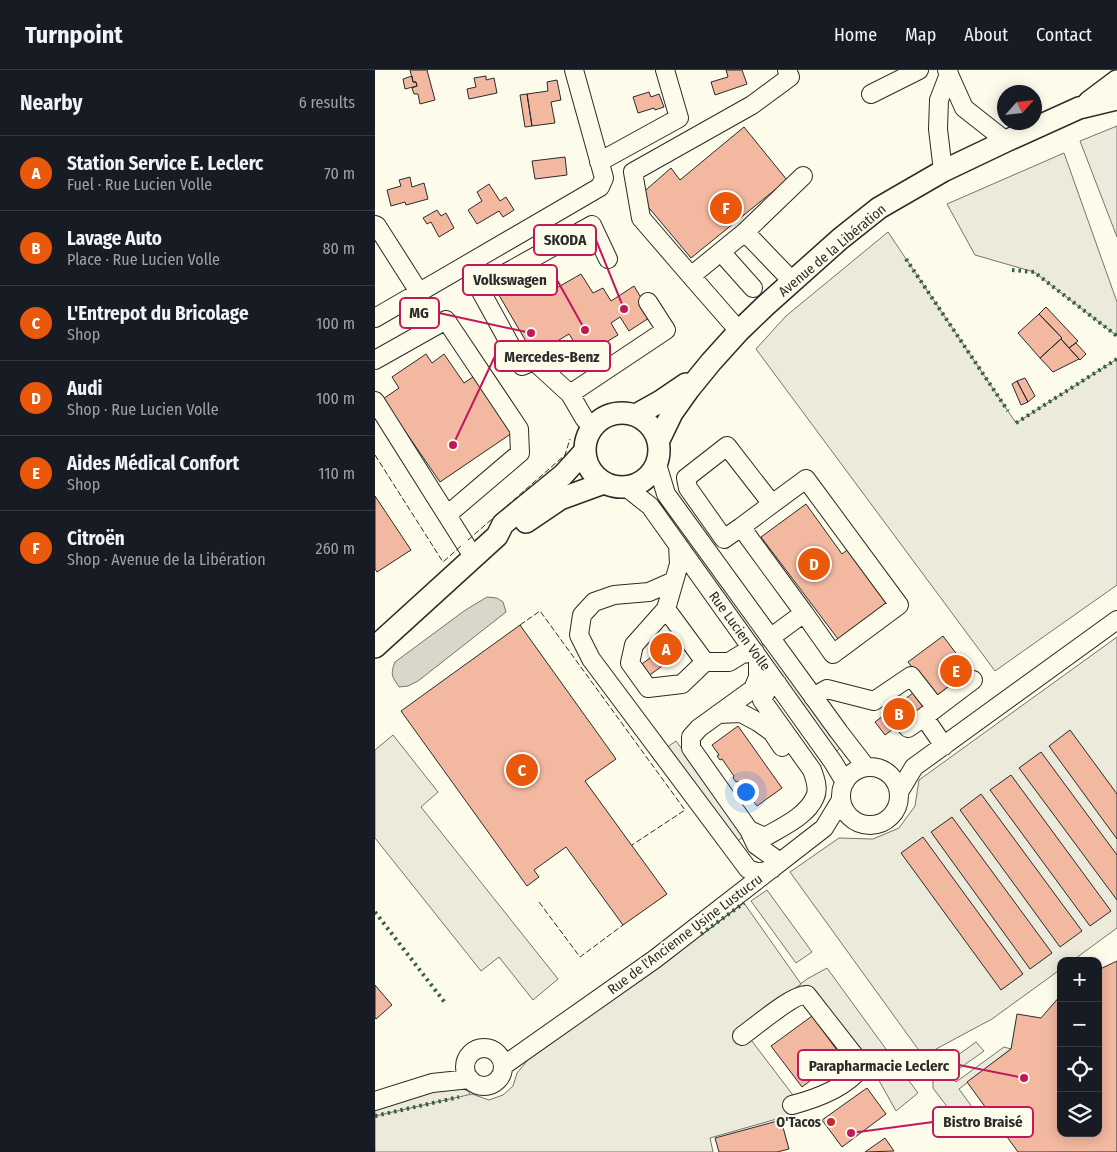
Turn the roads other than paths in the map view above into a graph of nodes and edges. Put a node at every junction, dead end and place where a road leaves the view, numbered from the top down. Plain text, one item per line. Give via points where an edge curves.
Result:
1 (574, 70) edge
2 (665, 70) edge
3 (787, 70) edge
4 (919, 70) edge
5 (948, 72) edge
6 (1117, 81) edge
7 (871, 94) dead end
8 (1117, 99) edge
9 (1079, 108) junction
10 (1006, 142) junction
11 (599, 162) junction
12 (943, 171) junction
13 (803, 176) dead end
14 (375, 225) edge
15 (745, 232) junction
16 (721, 252) junction
17 (608, 259) dead end
18 (691, 276) junction
19 (793, 282) junction
20 (753, 288) dead end
21 (419, 292) junction
22 (648, 302) dead end
23 (375, 318) edge
24 (739, 331) junction
25 (375, 360) edge
26 (711, 362) junction
27 (570, 394) junction
28 (375, 401) edge
29 (636, 415) junction
30 (592, 426) junction
31 (659, 440) junction
32 (584, 452) junction
33 (657, 464) junction
34 (605, 483) junction
35 (626, 487) junction
36 (772, 504) junction
37 (447, 516) junction
38 (741, 527) junction
39 (497, 536) junction
40 (678, 545) junction
41 (474, 558) junction
42 (674, 581) junction
43 (666, 609) junction
44 (804, 613) junction
45 (1117, 620) edge
46 (770, 638) junction
47 (375, 646) edge
48 (757, 655) junction
49 (705, 662) junction
50 (973, 680) dead end
51 (777, 683) junction
52 (813, 697) junction
53 (930, 712) junction
54 (718, 714) junction
55 (904, 722) dead end
56 (944, 746) junction
57 (867, 767) junction
58 (914, 768) junction
59 (812, 770) junction
60 (884, 771) junction
61 (845, 782) junction
62 (899, 792) junction
63 (841, 800) junction
64 (859, 823) junction
65 (824, 828) junction
66 (749, 830) junction
67 (775, 831) junction
68 (780, 862) junction
69 (742, 1036) dead end
70 (466, 1060) junction
71 (501, 1061) junction
72 (470, 1079) junction
73 (432, 1083) junction
74 (375, 1101) edge
75 (792, 1105) dead end

1 - 11 street
2 - 11 street via 679,118
3 - 18 street via 790,77 752,105 633,172 641,218
4 - 7 street
5 - 10 street via 963,108
5 - 12 street via 939,100 938,129
6 - 9 main road, Avenue de la Libération
8 - 9 main road, Avenue de la Libération
9 - 10 main road, Avenue de la Libération
10 - 12 main road, Avenue de la Libération
11 - 21 street via 604,178 600,187
12 - 19 main road, Avenue de la Libération via 879,208
13 - 15 street
14 - 21 street
15 - 16 street
15 - 19 street
16 - 18 street
16 - 20 street
17 - 27 street via 592,225 479,288 522,366 534,361
18 - 24 street
19 - 24 main road, Avenue de la Libération
21 - 23 street
22 - 27 street via 667,330
24 - 26 main road, Avenue de la Libération
25 - 37 street via 445,320 519,429 519,454
26 - 29 main road, Avenue de la Libération via 661,402
26 - 31 main road, Avenue de la Libération via 672,413
27 - 30 street
28 - 37 street
29 - 30 main road via 612,413
29 - 31 main road via 646,421
30 - 32 main road
31 - 33 main road
32 - 34 main road via 594,475
32 - 39 main road via 563,475 503,524
33 - 35 main road via 645,480
33 - 46 street via 666,494
34 - 35 main road
34 - 39 main road via 561,499 512,532
35 - 40 street, Rue Lucien Volle via 650,506
36 - 38 street
36 - 38 street via 727,446 686,478 688,488 724,539
36 - 44 street via 806,479 899,605 833,654
37 - 41 street
38 - 44 street
39 - 41 main road
40 - 42 street via 679,564
40 - 48 street, Rue Lucien Volle
41 - 47 main road
42 - 43 street
42 - 68 street via 649,592 614,595 594,602 582,615 579,635 591,660 747,869 759,873
43 - 49 street
43 - 49 street via 634,645 630,663 648,688 681,684
44 - 46 street
45 - 56 street
46 - 52 street
48 - 49 street via 742,654 729,662
48 - 51 street, Rue Lucien Volle
48 - 54 street via 758,677 753,689
50 - 53 street
51 - 59 street via 767,690 762,700
51 - 61 street, Rue Lucien Volle
52 - 53 street via 827,689 875,701 888,701 911,676
52 - 57 street
53 - 55 street via 908,728
53 - 56 street
54 - 59 street via 741,713 751,718 772,732 781,746
54 - 66 street via 691,737 691,748
56 - 58 street
57 - 60 street
57 - 61 street via 850,775
58 - 60 street
58 - 62 street
59 - 67 street via 816,796 805,811
60 - 62 street via 891,776
61 - 63 street
62 - 64 street via 895,812 888,819 879,824
63 - 64 street via 851,818
63 - 65 street, Rue de l'Ancienne Usine Lustucru
64 - 65 street, Rue de l'Ancienne Usine Lustucru
65 - 68 street, Rue de l'Ancienne Usine Lustucru
66 - 67 street via 765,836
66 - 68 street via 756,845
67 - 68 street
68 - 71 street, Rue de l'Ancienne Usine Lustucru via 655,959 545,1036
69 - 75 street via 803,994 810,996 857,1059 860,1069 848,1080 814,1099
70 - 71 street, Rue de l'Ancienne Usine Lustucru via 482,1048 495,1051
70 - 72 street
70 - 73 street, Rue de l'Ancienne Usine Lustucru
71 - 72 street, Rue de l'Ancienne Usine Lustucru via 501,1076 492,1084 480,1085
72 - 73 street, Rue de l'Ancienne Usine Lustucru
73 - 74 street, Rue de l'Ancienne Usine Lustucru

